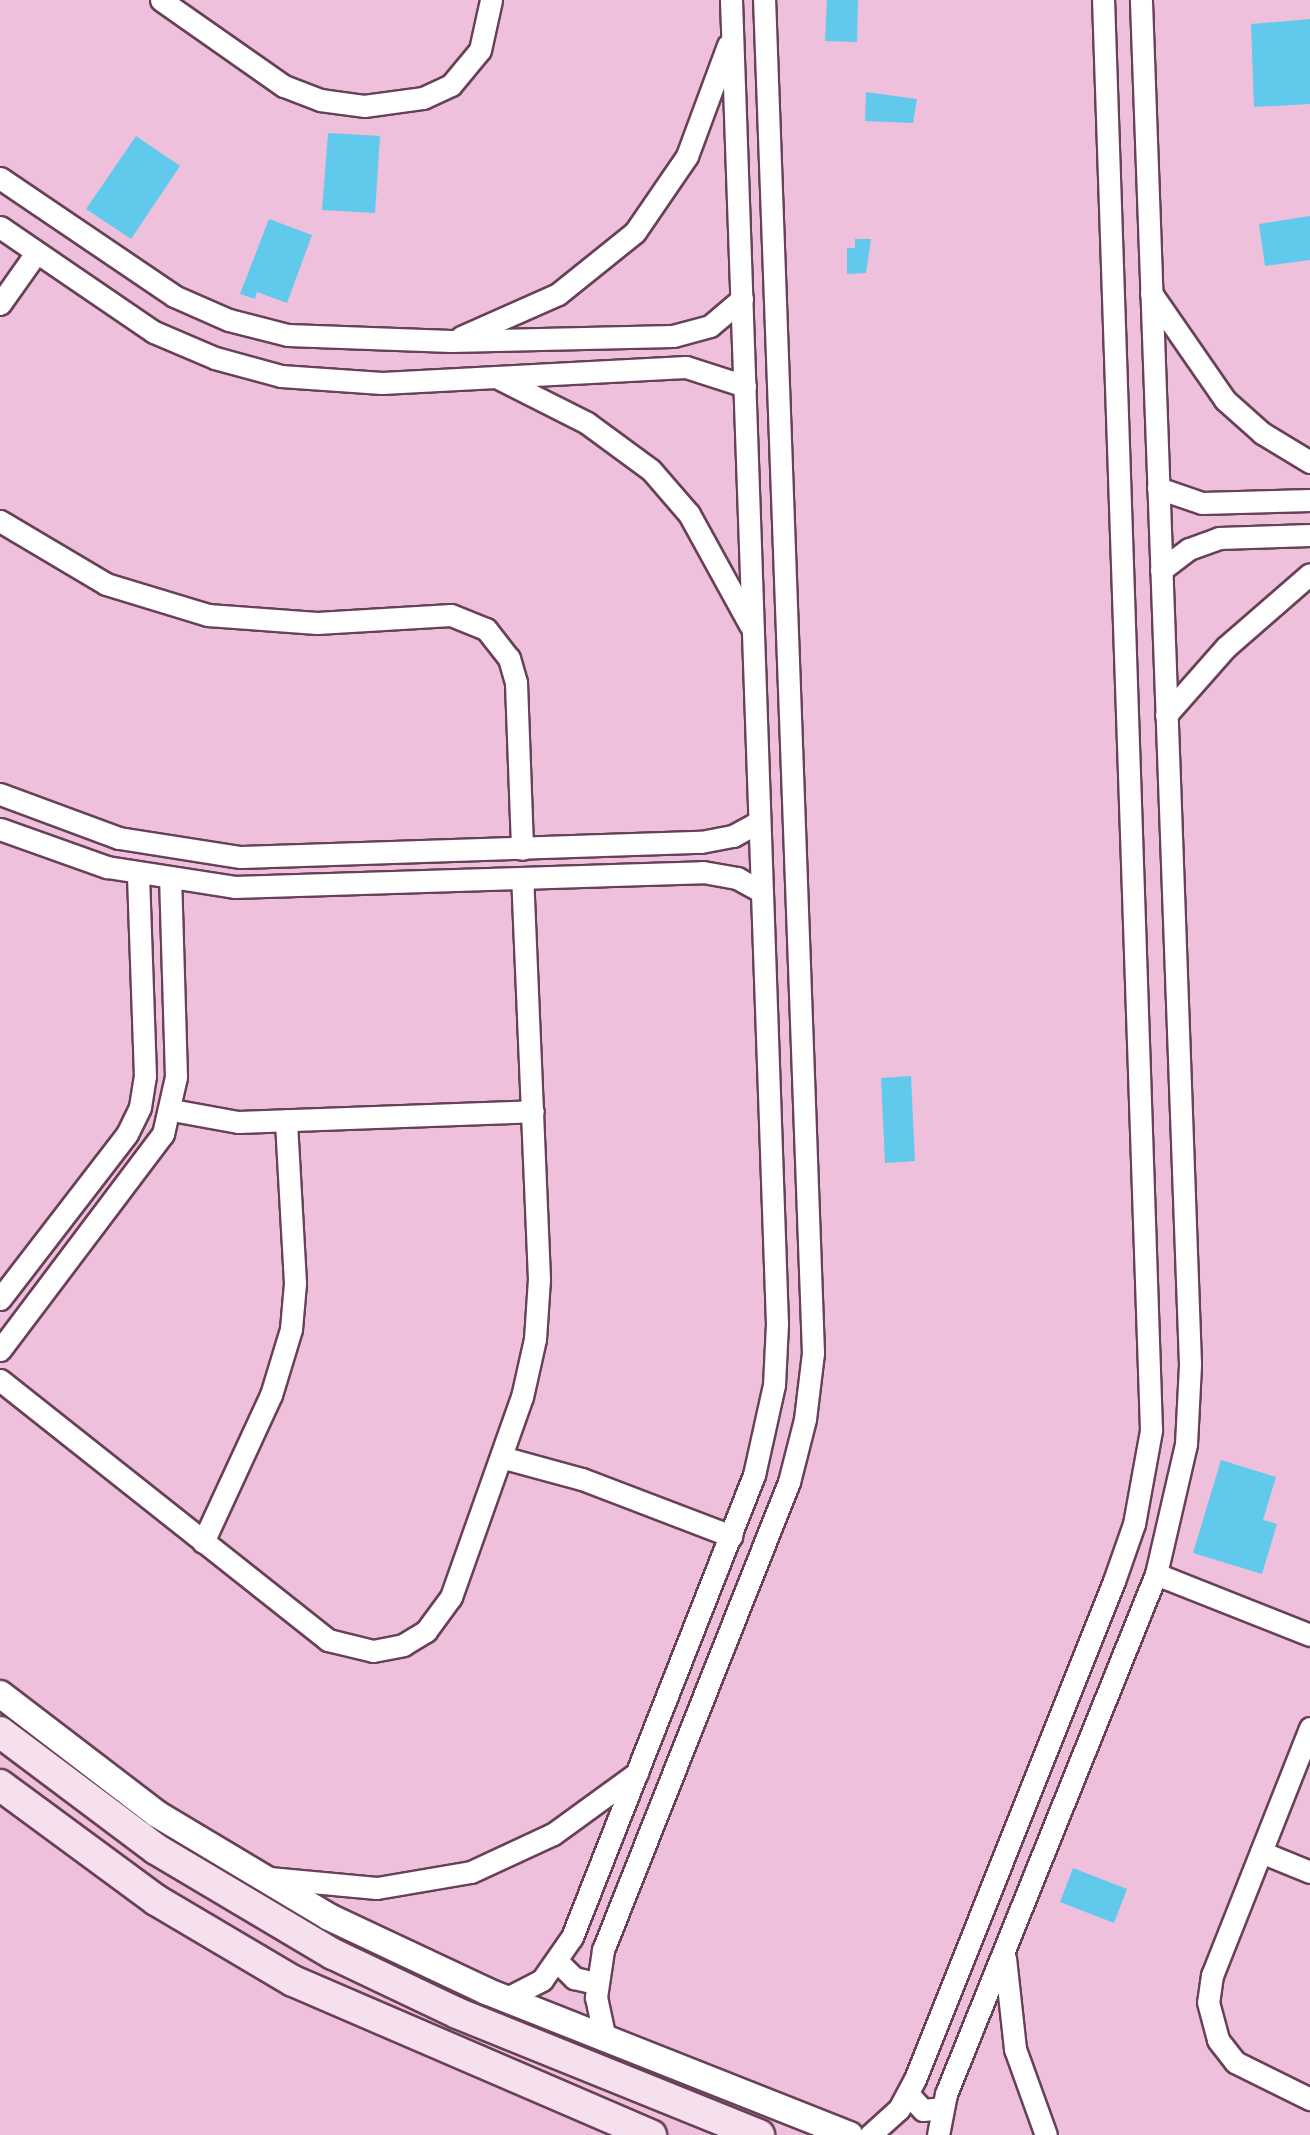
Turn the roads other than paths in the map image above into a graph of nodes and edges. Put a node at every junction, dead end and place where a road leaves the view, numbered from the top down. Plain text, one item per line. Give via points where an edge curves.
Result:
1 (160, 0) edge
2 (491, 0) edge
3 (731, 0) edge
4 (764, 0) edge
5 (1104, 0) edge
6 (1141, 0) edge
7 (732, 33) junction
8 (0, 178) edge
9 (3, 236) edge
10 (36, 253) junction
11 (1151, 293) junction
12 (742, 299) junction
13 (0, 304) edge
14 (686, 334) junction
15 (451, 341) junction
16 (686, 367) junction
17 (494, 376) junction
18 (745, 386) junction
19 (1310, 462) edge
20 (1158, 488) junction
21 (1310, 500) edge
22 (1209, 503) junction
23 (0, 521) edge
24 (1310, 535) edge
25 (1209, 541) junction
26 (1161, 570) junction
27 (1310, 574) edge
28 (752, 630) junction
29 (1166, 715) junction
30 (0, 794) edge
31 (54, 817) junction
32 (758, 822) junction
33 (0, 829) edge
34 (717, 840) junction
35 (42, 846) junction
36 (522, 849) junction
37 (720, 873) junction
38 (138, 874) junction
39 (522, 878) junction
40 (170, 879) junction
41 (760, 891) junction
42 (1178, 1045) junction
43 (1140, 1047) junction
44 (804, 1082) junction
45 (766, 1086) junction
46 (172, 1110) junction
47 (533, 1111) junction
48 (286, 1120) junction
49 (33, 1256) junction
50 (57, 1275) junction
51 (0, 1299) edge
52 (0, 1350) edge
53 (0, 1380) edge
54 (501, 1457) junction
55 (731, 1536) junction
56 (203, 1542) junction
57 (1156, 1574) junction
58 (1310, 1634) edge
59 (0, 1694) edge
60 (1310, 1728) edge
61 (0, 1732) edge
62 (638, 1771) junction
63 (0, 1785) edge
64 (1261, 1852) junction
65 (1310, 1872) edge
66 (254, 1875) junction
67 (1004, 1954) junction
68 (558, 1962) junction
69 (596, 1983) junction
70 (505, 1998) junction
71 (605, 2039) junction
72 (908, 2094) junction
73 (1310, 2098) edge
74 (941, 2108) junction
75 (651, 2135) edge
76 (759, 2135) edge
77 (849, 2135) edge
78 (870, 2135) edge
79 (938, 2135) edge
80 (1046, 2135) edge

1 - 2 street via 284,86 320,100 364,106 423,99 462,75 486,36
3 - 7 street
4 - 44 street
5 - 43 street
6 - 11 street
7 - 12 street
7 - 15 street via 687,156 635,232 558,294
8 - 15 street via 147,281 229,320 320,339
9 - 10 street
10 - 13 street
10 - 17 street via 154,332 248,369 345,382
11 - 19 street via 1225,400 1262,433
11 - 20 street
12 - 14 street via 723,319
12 - 18 street
14 - 15 street
14 - 16 street via 695,351
16 - 17 street
16 - 18 street
17 - 28 street via 587,423 650,470 690,514
18 - 28 street
20 - 22 street
20 - 26 street
21 - 22 street
22 - 25 street via 1205,522
23 - 36 street via 106,584 208,615 317,623 450,615 486,629 503,647 513,671
24 - 25 street
25 - 26 street
26 - 29 street
27 - 29 street via 1226,647
28 - 32 street
29 - 42 street
30 - 31 street
31 - 35 street
31 - 36 street via 159,847 241,857
32 - 34 street
32 - 41 street
33 - 35 street
34 - 36 street
34 - 37 street via 724,853
35 - 38 street
37 - 39 street
37 - 41 street
38 - 40 street
38 - 49 street via 145,1076 140,1107 127,1134
39 - 40 street via 277,888
39 - 47 street
40 - 46 street via 176,1077
41 - 45 street
42 - 43 street
42 - 57 street via 1188,1405 1180,1483
43 - 72 street via 1153,1366 1142,1493 1118,1572
44 - 45 street
44 - 69 street via 814,1321 810,1386 798,1450 604,1950
45 - 55 street via 777,1355 763,1445
46 - 48 street via 221,1122
46 - 50 street via 154,1151
47 - 48 street
47 - 54 street via 537,1319 522,1397
48 - 56 street via 295,1271 291,1329 271,1395
49 - 50 street
49 - 51 street
50 - 52 street
53 - 56 street
54 - 55 street via 582,1479
54 - 56 street via 451,1597 426,1630 403,1645 373,1651 328,1640
55 - 62 street
57 - 58 street
57 - 67 street
59 - 66 street via 158,1814
60 - 64 street
61 - 76 main road via 156,1849 333,1954 457,2013
62 - 66 street via 527,1849 441,1881 366,1888
62 - 68 street
63 - 75 main road via 156,1900 293,1981 389,2027
64 - 65 street
64 - 73 street via 1212,1975 1210,2015 1218,2040 1235,2062
66 - 70 street via 381,1943
67 - 74 street
67 - 80 street via 1015,2049
68 - 69 street via 574,1978
68 - 70 street via 530,1988
69 - 71 street
70 - 71 street
71 - 77 street
72 - 74 street via 923,2110
72 - 78 street
74 - 79 street

